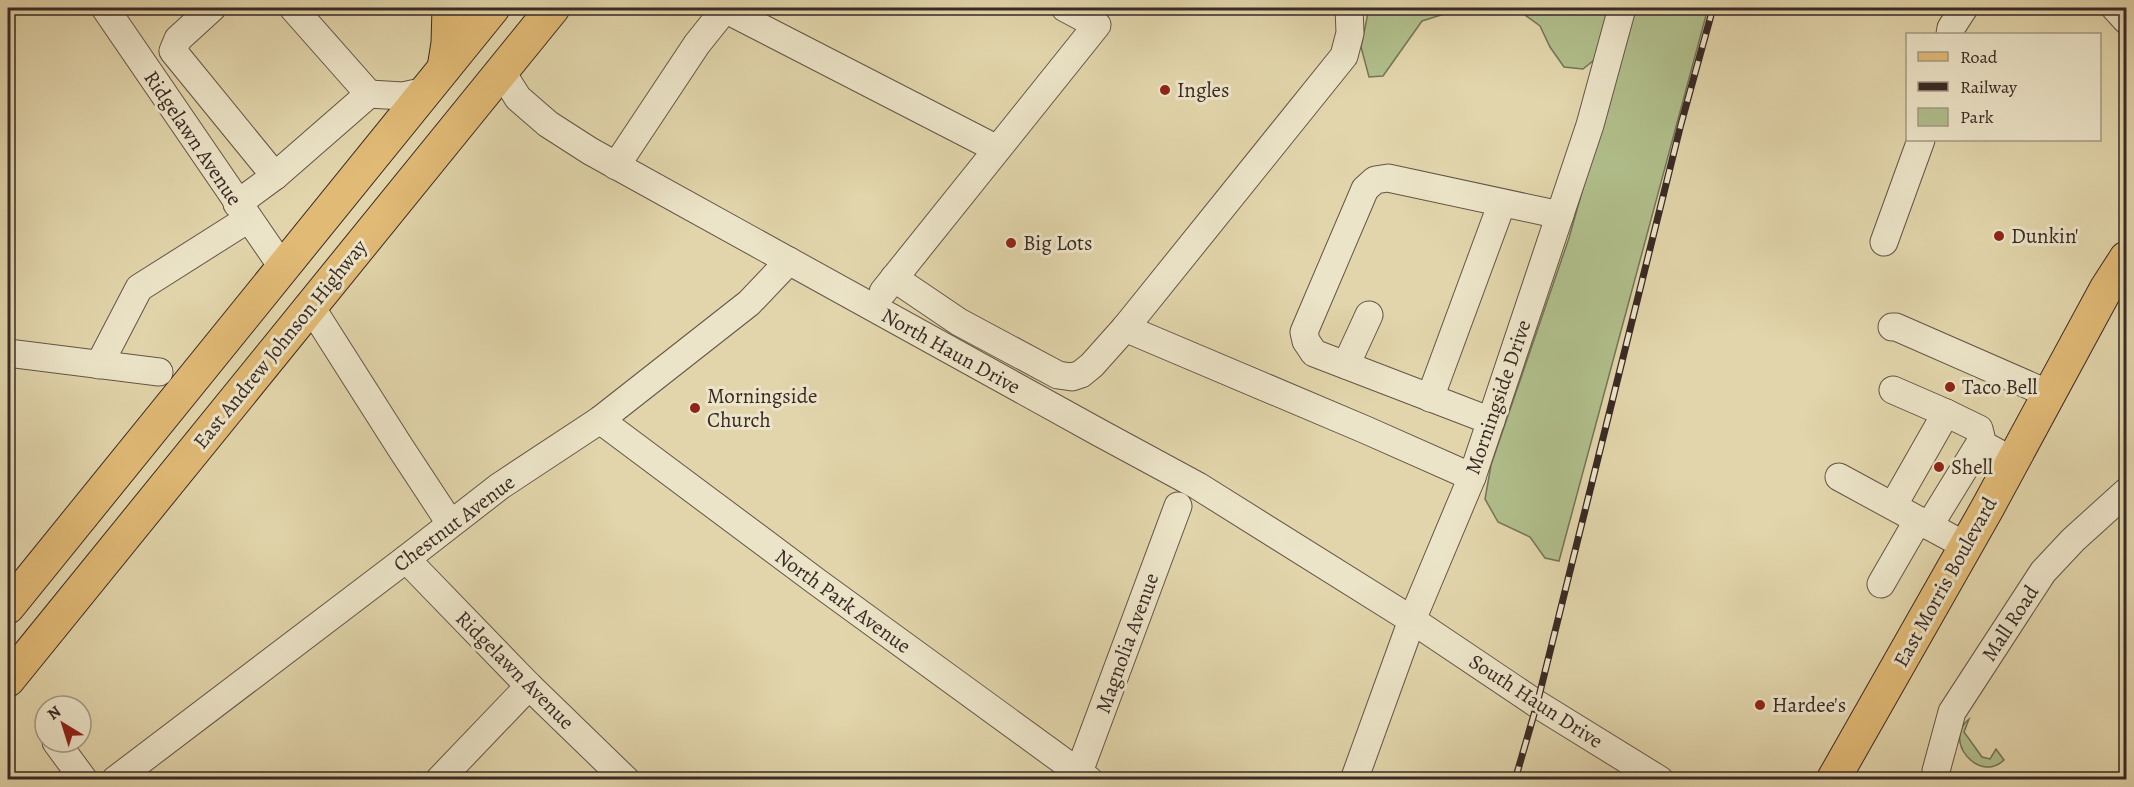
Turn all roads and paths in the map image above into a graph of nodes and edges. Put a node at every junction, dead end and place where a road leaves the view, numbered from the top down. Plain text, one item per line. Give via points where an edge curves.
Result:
1 (105, 8) edge
2 (212, 8) edge
3 (293, 8) edge
4 (449, 8) edge
5 (553, 8) edge
6 (724, 8) edge
7 (1065, 8) edge
8 (1349, 8) edge
9 (1622, 8) edge
10 (1964, 8) edge
11 (2115, 8) edge
12 (477, 14) edge
13 (1103, 16) edge
14 (2127, 20) edge
15 (1950, 33) edge
16 (501, 71) junction
17 (435, 80) junction
18 (369, 94) junction
19 (388, 138) junction
20 (1921, 141) edge
21 (997, 149) junction
22 (616, 166) junction
23 (275, 176) junction
24 (1502, 203) junction
25 (242, 211) junction
26 (1560, 215) junction
27 (1884, 242) dead end
28 (2127, 258) edge
29 (789, 261) junction
30 (282, 268) junction
31 (894, 278) junction
32 (311, 307) junction
33 (870, 307) junction
34 (1369, 315) dead end
35 (1892, 327) dead end
36 (1125, 328) junction
37 (8, 353) edge
38 (99, 365) junction
39 (1346, 365) junction
40 (159, 372) dead end
41 (1893, 390) dead end
42 (2049, 394) junction
43 (1430, 398) junction
44 (1946, 413) junction
45 (600, 420) junction
46 (1491, 421) junction
47 (1980, 442) junction
48 (2013, 461) junction
49 (1472, 477) junction
50 (1839, 477) dead end
51 (2127, 492) edge
52 (1178, 506) dead end
53 (1893, 506) junction
54 (450, 523) junction
55 (1923, 523) junction
56 (1966, 546) junction
57 (406, 559) junction
58 (1881, 584) dead end
59 (8, 607) edge
60 (1412, 620) junction
61 (8, 680) edge
62 (529, 686) junction
63 (64, 754) edge
64 (1081, 777) edge
65 (84, 780) edge
66 (115, 780) edge
67 (439, 780) edge
68 (626, 780) edge
69 (1354, 780) edge
70 (1660, 780) edge
71 (1833, 780) edge
72 (1938, 780) edge

1 - 25 street, Ridgelawn Avenue
2 - 23 street via 178,39 173,51
3 - 18 street
4 - 17 main road via 448,43
5 - 16 main road, East Andrew Johnson Highway
6 - 21 street
6 - 22 street
7 - 13 street
8 - 36 street via 1350,33 1344,56
9 - 26 street, Morningside Drive
10 - 15 street
11 - 14 street
12 - 16 main road
12 - 17 main road
13 - 21 street
16 - 22 street, North Haun Drive via 518,98 548,124
16 - 32 main road, East Andrew Johnson Highway
17 - 18 street via 403,96
17 - 19 main road
18 - 19 street via 385,118
18 - 23 street
19 - 30 main road
20 - 27 street
21 - 31 street
22 - 29 street, North Haun Drive
23 - 25 street
24 - 26 street
24 - 39 street via 1388,178 1375,180 1365,189 1304,332 1314,353
24 - 43 street
25 - 30 street, Ridgelawn Avenue
25 - 38 street via 139,288
26 - 46 street, Morningside Drive
28 - 42 main road, East Morris Boulevard
29 - 33 street, North Haun Drive
29 - 45 street, Chestnut Avenue via 749,303
30 - 32 main road
30 - 59 main road
31 - 33 street
31 - 36 street via 959,322 1058,375 1081,374
32 - 54 street
32 - 61 main road, East Andrew Johnson Highway
33 - 60 street, North Haun Drive via 1198,486
34 - 39 street
35 - 42 street
36 - 49 street
37 - 38 street
38 - 40 street
39 - 43 street
41 - 44 street
42 - 48 main road, East Morris Boulevard
43 - 46 street
44 - 47 street via 1979,429
44 - 53 street
45 - 54 street, Chestnut Avenue
45 - 64 street, North Park Avenue
46 - 49 street, Morningside Drive
47 - 48 street
47 - 55 street
48 - 56 main road, East Morris Boulevard
49 - 60 street, Morningside Drive
50 - 53 street
51 - 72 street, Mall Road via 2043,572 1952,712 1936,771
52 - 64 street, Magnolia Avenue
53 - 55 street
54 - 57 street, Chestnut Avenue
55 - 56 street
55 - 58 street
56 - 71 main road, East Morris Boulevard
57 - 62 street, Ridgelawn Avenue
57 - 66 street, Chestnut Avenue
60 - 69 street, Morningside Drive
60 - 70 street, South Haun Drive
62 - 67 street
62 - 68 street, Ridgelawn Avenue
63 - 65 street

